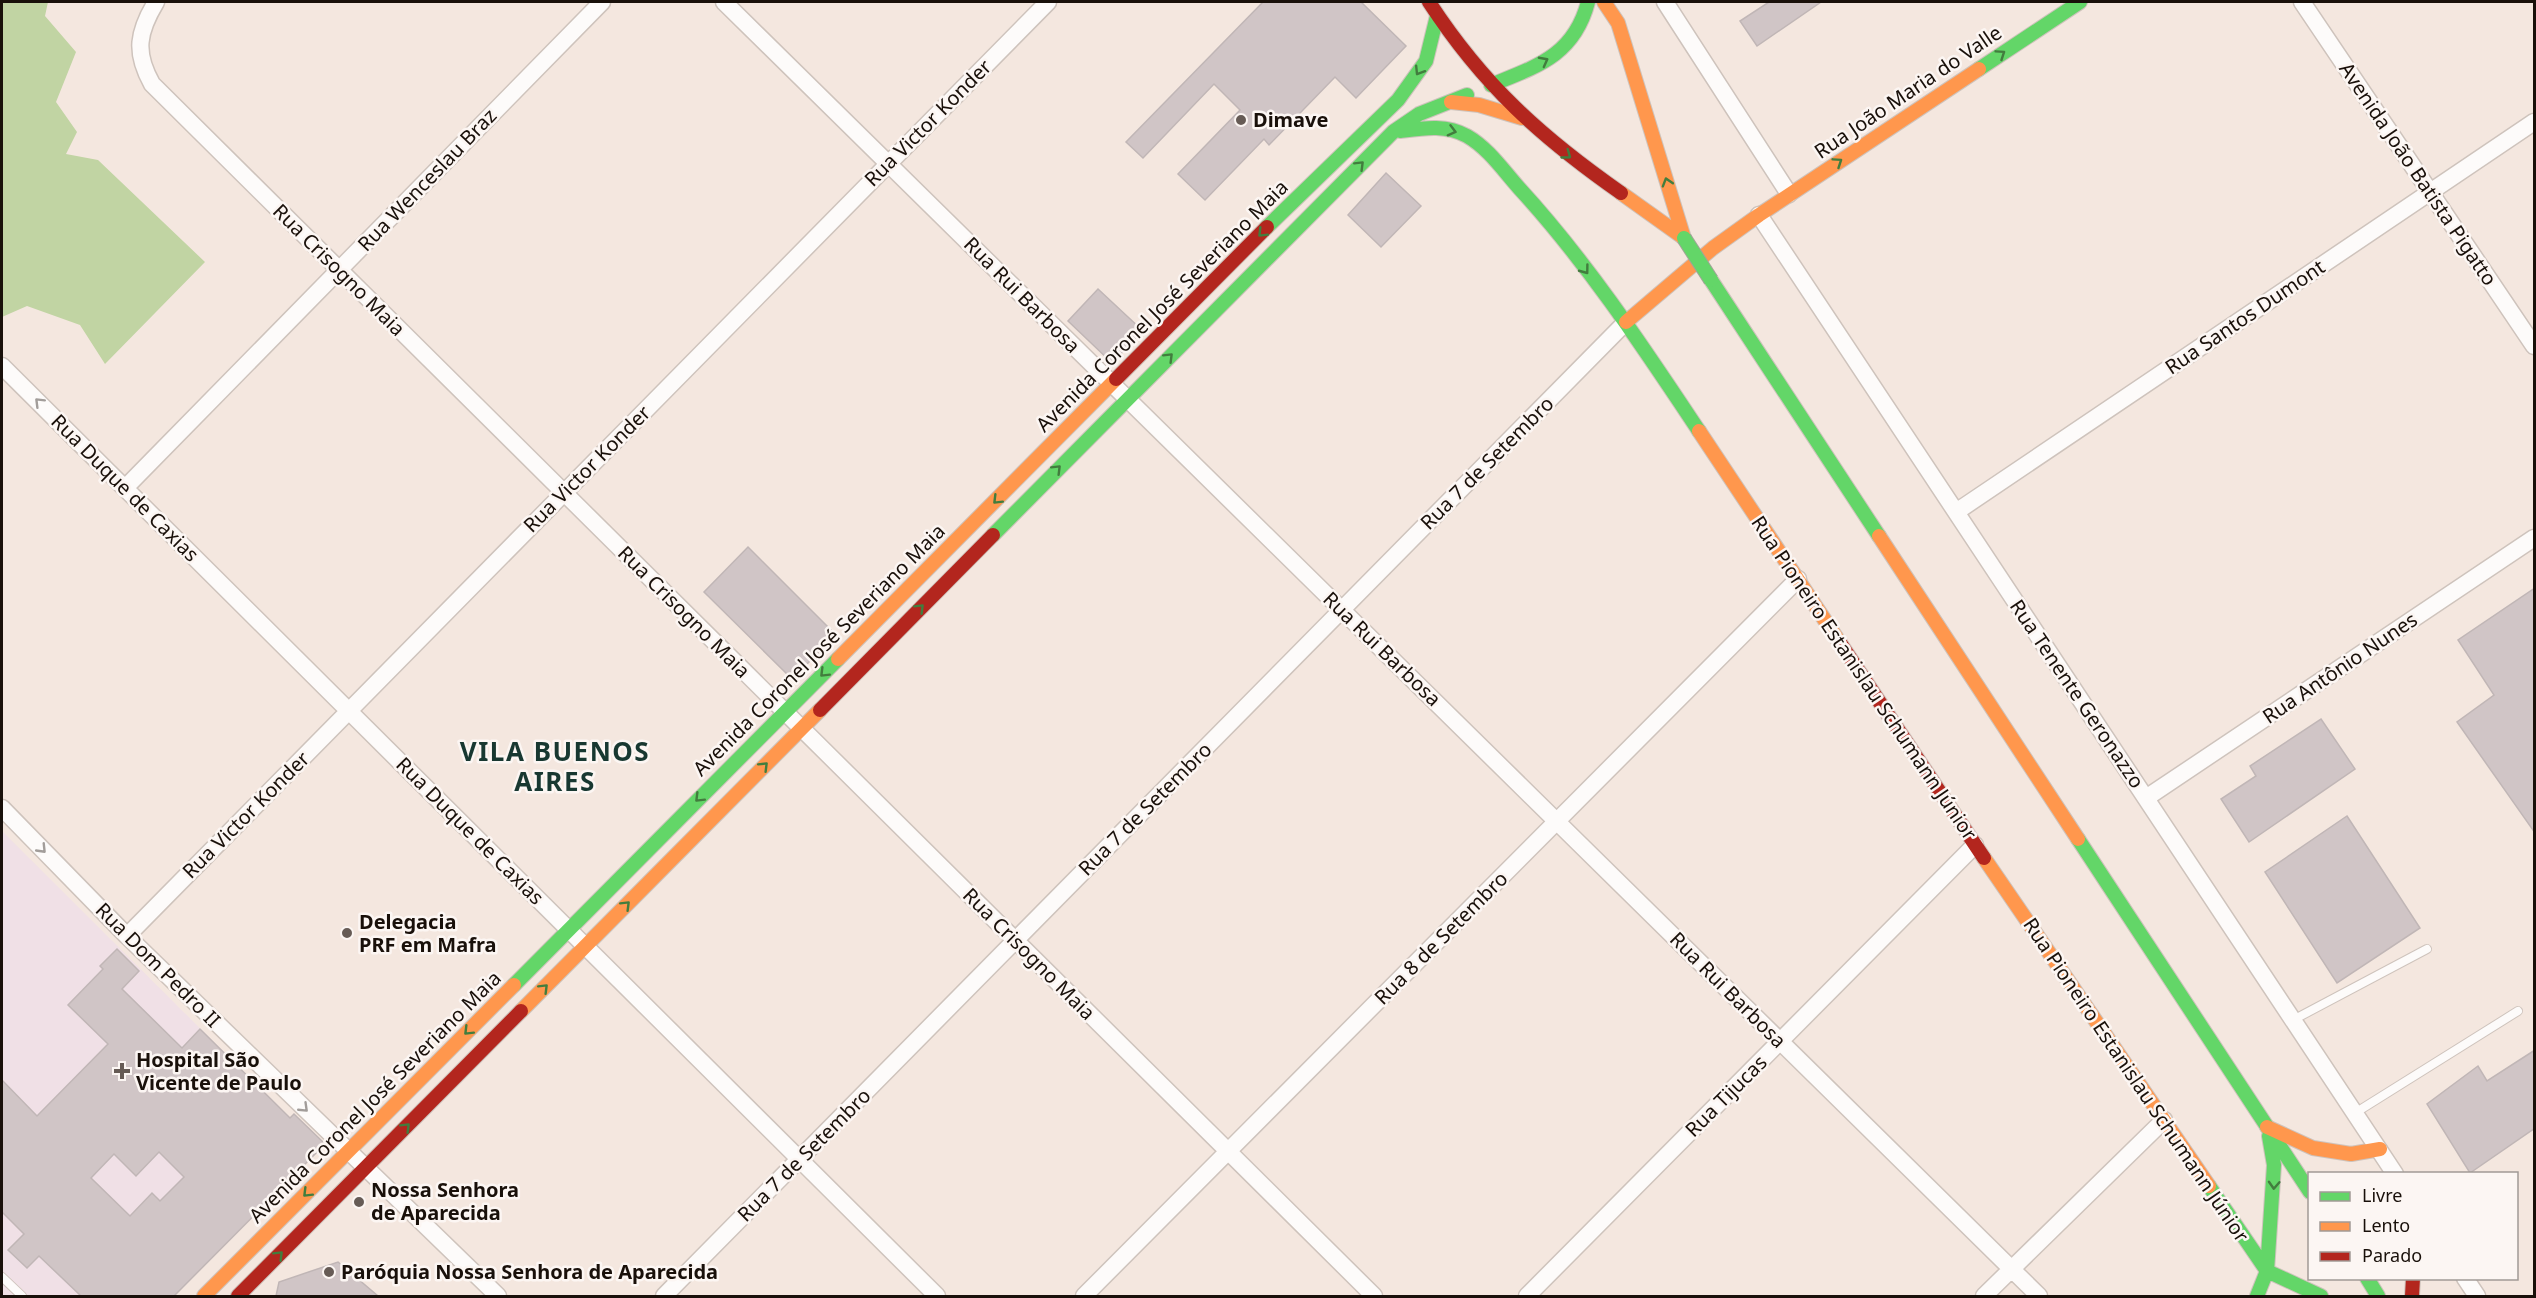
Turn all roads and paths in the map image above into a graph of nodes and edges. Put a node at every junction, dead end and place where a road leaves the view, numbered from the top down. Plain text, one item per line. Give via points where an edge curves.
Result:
1 (156, 2) edge
2 (602, 2) edge
3 (724, 2) edge
4 (1048, 2) edge
5 (1429, 2) edge
6 (1440, 2) edge
7 (1588, 2) edge
8 (1604, 2) edge
9 (1665, 2) edge
10 (2080, 2) edge
11 (2302, 2) edge
12 (1437, 16) junction
13 (1491, 85) junction
14 (1451, 102) junction
15 (1522, 118) junction
16 (2535, 122) edge
17 (1394, 131) junction
18 (888, 163) junction
19 (2431, 192) junction
20 (1789, 194) junction
21 (1759, 215) junction
22 (1684, 238) junction
23 (339, 270) junction
24 (1626, 322) junction
25 (2535, 346) edge
26 (2, 366) edge
27 (1112, 384) junction
28 (1127, 399) junction
29 (125, 488) junction
30 (564, 492) junction
31 (1956, 512) junction
32 (2535, 538) edge
33 (1798, 579) junction
34 (1342, 610) junction
35 (349, 710) junction
36 (785, 712) junction
37 (801, 728) junction
38 (2146, 798) junction
39 (2, 808) edge
40 (1557, 821) junction
41 (1975, 845) junction
42 (569, 930) junction
43 (127, 936) junction
44 (1015, 941) junction
45 (585, 946) junction
46 (2427, 949) dead end
47 (2518, 1011) dead end
48 (2293, 1020) junction
49 (1780, 1041) junction
50 (2355, 1113) junction
51 (2164, 1120) junction
52 (2267, 1127) junction
53 (2379, 1149) junction
54 (348, 1151) junction
55 (1229, 1151) junction
56 (799, 1160) junction
57 (365, 1168) junction
58 (2394, 1172) edge
59 (2308, 1189) edge
60 (2011, 1269) junction
61 (2267, 1270) junction
62 (2, 1277) edge
63 (2368, 1280) edge
64 (2413, 1280) edge
65 (2466, 1280) edge
66 (22, 1296) edge
67 (204, 1296) edge
68 (238, 1296) edge
69 (498, 1296) edge
70 (664, 1296) edge
71 (937, 1296) edge
72 (1084, 1296) edge
73 (1374, 1296) edge
74 (1527, 1296) edge
75 (1984, 1296) edge
76 (2039, 1296) edge
77 (2258, 1296) edge
78 (2284, 1296) edge
79 (2321, 1296) edge
80 (2378, 1296) edge
81 (2412, 1296) edge
82 (2477, 1296) edge

1 - 23 street, Rua Crisogno Maia via 145,20 139,44 141,65 152,84
2 - 23 street, Rua Wenceslau Braz
3 - 18 street, Rua Rui Barbosa
4 - 18 street, Rua Victor Konder
5 - 12 main road
6 - 12 main road, Avenida Coronel José Severiano Maia
13 -> 7 main road, Avenida Coronel José Severiano Maia via 1549,61 1574,38
22 -> 8 main road via 1618,23
9 - 20 street
20 -> 10 main road, Rua João Maria do Valle
11 - 19 street, Avenida João Batista Pigatto
12 - 13 main road
12 -> 27 main road, Avenida Coronel José Severiano Maia via 1426,61 1398,100
13 - 14 main road, Avenida Coronel José Severiano Maia
13 - 15 main road
14 - 15 main road via 1479,105
14 - 17 main road, Avenida Coronel José Severiano Maia via 1403,123
15 -> 22 main road via 1562,152
16 - 19 street, Rua Santos Dumont
17 -> 24 main road, Rua Pioneiro Estanislau Schumann Júnior via 1451,129 1484,149 1533,202
28 -> 17 main road, Avenida Coronel José Severiano Maia
18 - 27 street, Rua Rui Barbosa
18 - 30 street, Rua Victor Konder
19 - 25 street, Avenida João Batista Pigatto
19 - 31 street, Rua Santos Dumont
20 - 21 main road, Rua João Maria do Valle
21 - 24 main road, Rua João Maria do Valle via 1713,248
21 - 31 street, Rua Tenente Geronazzo
22 - 52 main road, bridge
23 - 29 street, Rua Wenceslau Braz
23 - 30 street, Rua Crisogno Maia
24 - 33 main road, Rua Pioneiro Estanislau Schumann Júnior
24 - 34 street, Rua 7 de Setembro
29 -> 26 street, Rua Duque de Caxias
27 - 28 street, Rua Rui Barbosa
27 -> 36 main road, Avenida Coronel José Severiano Maia
28 - 34 street, Rua Rui Barbosa
37 -> 28 main road, Avenida Coronel José Severiano Maia
29 - 35 street, Rua Duque de Caxias
30 - 35 street, Rua Victor Konder
30 - 36 street, Rua Crisogno Maia
31 - 38 street, Rua Tenente Geronazzo
32 - 38 street, Rua Antônio Nunes
33 - 40 street, Rua 8 de Setembro
33 - 41 main road, Rua Pioneiro Estanislau Schumann Júnior
34 - 40 street, Rua Rui Barbosa
34 - 44 street, Rua 7 de Setembro
35 - 42 street, Rua Duque de Caxias
35 - 43 street, Rua Victor Konder
36 - 37 street, Rua Crisogno Maia
36 -> 42 main road, Avenida Coronel José Severiano Maia
37 - 44 street, Rua Crisogno Maia
45 -> 37 main road, Avenida Coronel José Severiano Maia
38 - 48 street, Rua Tenente Geronazzo
39 -> 43 street, Rua Dom Pedro II
40 - 49 street, Rua Rui Barbosa
40 - 55 street, Rua 8 de Setembro
41 - 49 street, Rua Tijucas
41 - 51 main road, Rua Pioneiro Estanislau Schumann Júnior
42 - 45 street, Rua Duque de Caxias
42 -> 54 main road, Avenida Coronel José Severiano Maia
43 -> 54 street, Rua Dom Pedro II
44 - 55 street, Rua Crisogno Maia
44 - 56 street, Rua 7 de Setembro
45 - 56 street, Rua Duque de Caxias
57 -> 45 main road, Avenida Coronel José Severiano Maia
46 - 48 lane
47 - 50 lane
48 - 50 street, Rua Tenente Geronazzo
49 - 60 street, Rua Rui Barbosa
49 - 74 street, Rua Tijucas
50 - 53 street, Rua Tenente Geronazzo
51 - 60 street
51 - 61 main road, Rua Pioneiro Estanislau Schumann Júnior
52 - 53 main road via 2313,1148 2351,1154
52 - 59 main road
52 -> 61 main road via 2274,1165
53 - 58 street, Rua Tenente Geronazzo
54 - 57 street, Rua Dom Pedro II
54 -> 67 main road, Avenida Coronel José Severiano Maia
55 - 72 street, Rua 8 de Setembro
55 - 73 street, Rua Crisogno Maia
56 - 70 street, Rua 7 de Setembro
56 - 71 street, Rua Duque de Caxias
68 -> 57 main road, Avenida Coronel José Severiano Maia
57 - 69 street, Rua Dom Pedro II
60 - 75 street
60 - 76 street, Rua Rui Barbosa
61 - 77 main road
61 - 78 street, Rua Pioneiro Estanislau Schumann Júnior
61 - 79 main road
62 - 66 lane
63 - 80 main road
64 - 81 main road
65 - 82 street

